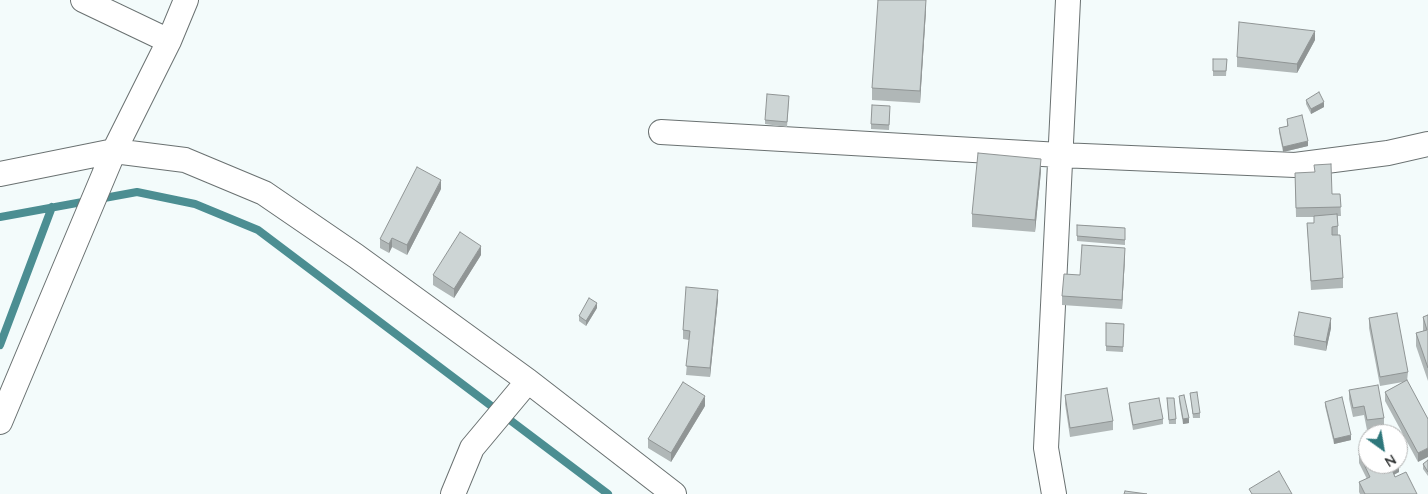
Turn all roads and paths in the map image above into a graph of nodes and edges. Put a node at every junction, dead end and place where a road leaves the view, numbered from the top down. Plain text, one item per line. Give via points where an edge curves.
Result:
1 (83, 0) edge
2 (186, 0) edge
3 (1068, 0) edge
4 (169, 42) junction
5 (661, 132) dead end
6 (1428, 144) edge
7 (114, 151) junction
8 (1060, 155) junction
9 (0, 174) edge
10 (528, 382) junction
11 (0, 422) edge
12 (453, 494) edge
13 (674, 494) edge
14 (1054, 494) edge

1 - 4 street
2 - 4 street
3 - 8 street
4 - 7 street
5 - 8 street
6 - 8 street via 1388,153 1295,165
7 - 9 street
7 - 10 street via 185,160 264,193
7 - 11 street
8 - 14 street via 1046,448
10 - 12 street via 472,448
10 - 13 street

